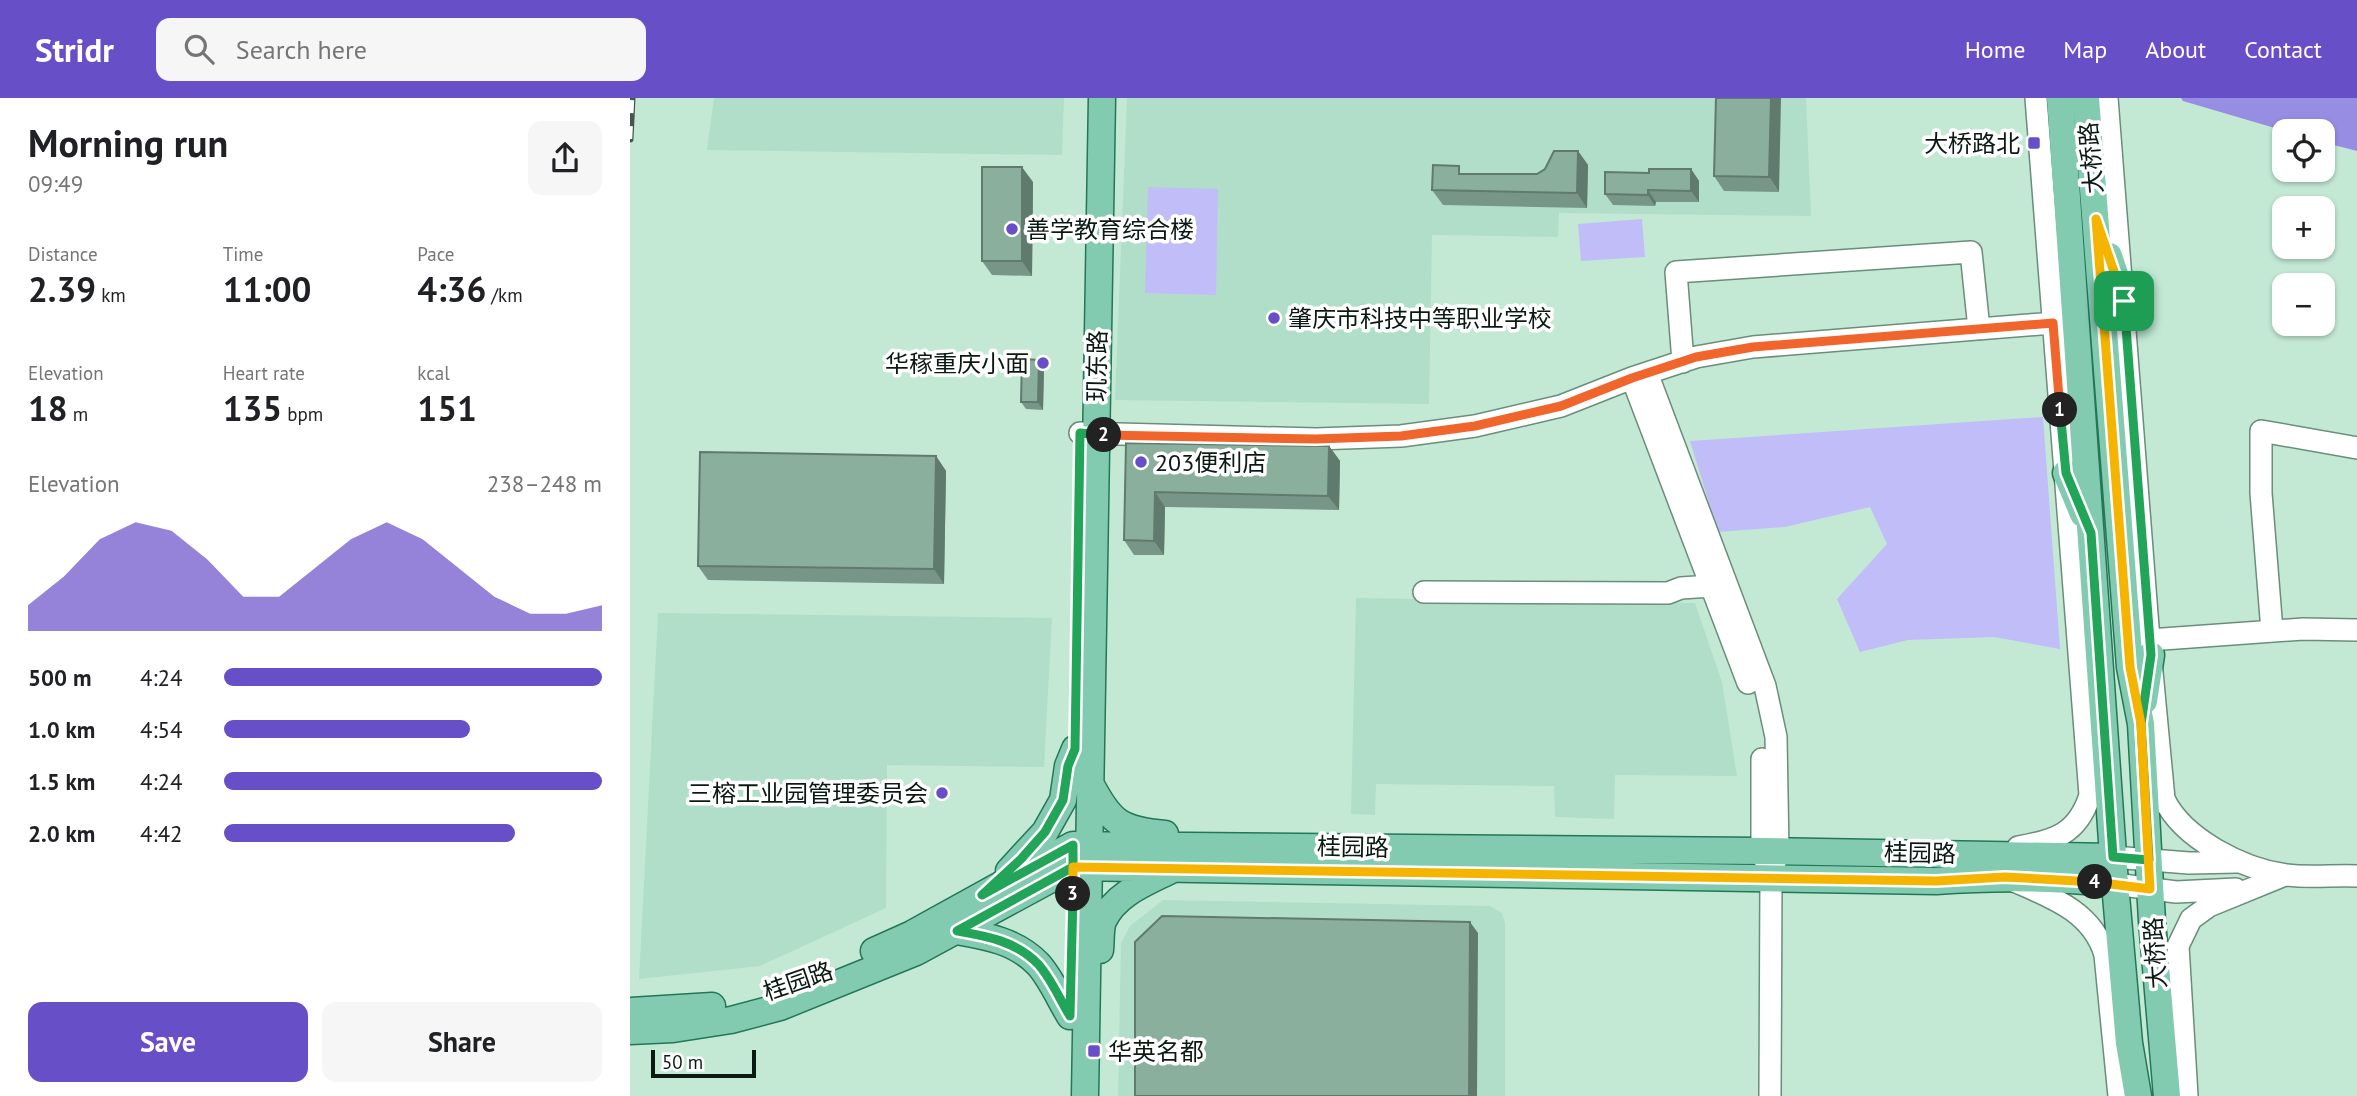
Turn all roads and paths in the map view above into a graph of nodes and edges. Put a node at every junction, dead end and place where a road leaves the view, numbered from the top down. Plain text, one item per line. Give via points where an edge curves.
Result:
1 (1086, 98) edge
2 (1102, 98) edge
3 (2036, 98) edge
4 (2060, 98) edge
5 (2086, 98) edge
6 (2107, 98) edge
7 (2096, 219) junction
8 (2124, 301) junction
9 (2053, 323) junction
10 (1979, 329) junction
11 (1683, 362) junction
12 (1640, 376) junction
13 (1088, 434) junction
14 (2357, 447) edge
15 (2066, 473) junction
16 (2091, 533) junction
17 (1711, 586) junction
18 (1423, 593) dead end
19 (2357, 630) edge
20 (2272, 631) junction
21 (2150, 648) junction
22 (2141, 724) junction
23 (1075, 749) junction
24 (1089, 781) junction
25 (1219, 846) junction
26 (1770, 851) junction
27 (1971, 854) junction
28 (1081, 856) junction
29 (2113, 857) junction
30 (2149, 860) junction
31 (2243, 862) junction
32 (1175, 868) junction
33 (2285, 874) junction
34 (2357, 876) edge
35 (2005, 877) junction
36 (1772, 878) junction
37 (2115, 884) junction
38 (2256, 888) junction
39 (2150, 889) junction
40 (982, 895) junction
41 (957, 931) junction
42 (630, 1011) edge
43 (1078, 1011) junction
44 (630, 1031) edge
45 (2182, 1033) joint
46 (2174, 1094) edge
47 (2125, 1095) edge
48 (1069, 1096) edge
49 (1084, 1096) edge
50 (1770, 1096) edge

1 - 13 main road, 玑东路
2 - 13 main road, 玑东路
3 - 9 street
4 - 16 main road, 大桥路
5 - 7 main road, 大桥路
6 - 8 street
7 - 8 main road
7 - 22 main road, 大桥路 via 2130,667
8 - 21 street
9 - 10 street
9 - 15 street
10 - 11 street via 1753,347
10 - 11 street via 1971,252 1676,272
11 - 12 street
12 - 13 street via 1561,406 1475,426 1401,436 1316,439
12 - 17 street
12 - 26 street via 1770,701 1776,737
13 - 23 main road, 玑东路
13 - 24 main road, 玑东路
14 - 20 street via 2262,431 2261,493
15 - 16 main road
15 - 27 street via 2090,795 2086,809 2059,838
16 - 29 main road, 大桥路
17 - 18 street via 1668,593
17 - 26 street via 1760,723
19 - 20 street
20 - 21 street
21 - 22 main road
21 - 31 street via 2164,799 2185,828
22 - 30 main road, 大桥路
23 - 28 main road, 玑东路
23 - 40 main road via 1063,800 1045,832
24 - 25 main road via 1113,820 1141,831
24 - 28 main road, 玑东路
25 - 26 main road, 桂园路
25 - 28 main road, 桂园路
26 - 27 main road, 桂园路
26 - 36 street
27 - 29 main road, 桂园路
28 - 32 main road, 桂园路
28 - 40 main road, 桂园路
28 - 41 main road
28 - 43 main road, 玑东路
29 - 30 street
29 - 37 main road, 大桥路
30 - 31 street
30 - 39 main road, 大桥路
31 - 33 street
32 - 36 main road, 桂园路
32 - 43 main road via 1116,902 1102,923 1097,974
33 - 34 street
33 - 38 street
35 - 36 main road, 桂园路 via 1936,881
35 - 37 main road, 桂园路
35 - 47 street via 2064,903 2101,941
36 - 50 street
37 - 39 street
37 - 47 main road, 大桥路 via 2129,1043
38 - 39 street
38 - 45 street via 2209,906 2191,919 2178,946
39 - 46 main road, 大桥路
40 - 42 main road, 桂园路 via 912,934 779,990 724,1005
41 - 43 main road via 1003,941 1021,951
41 - 44 main road via 780,1007 731,1020
43 - 48 main road, 玑东路
43 - 49 main road, 玑东路
45 - 46 main road

